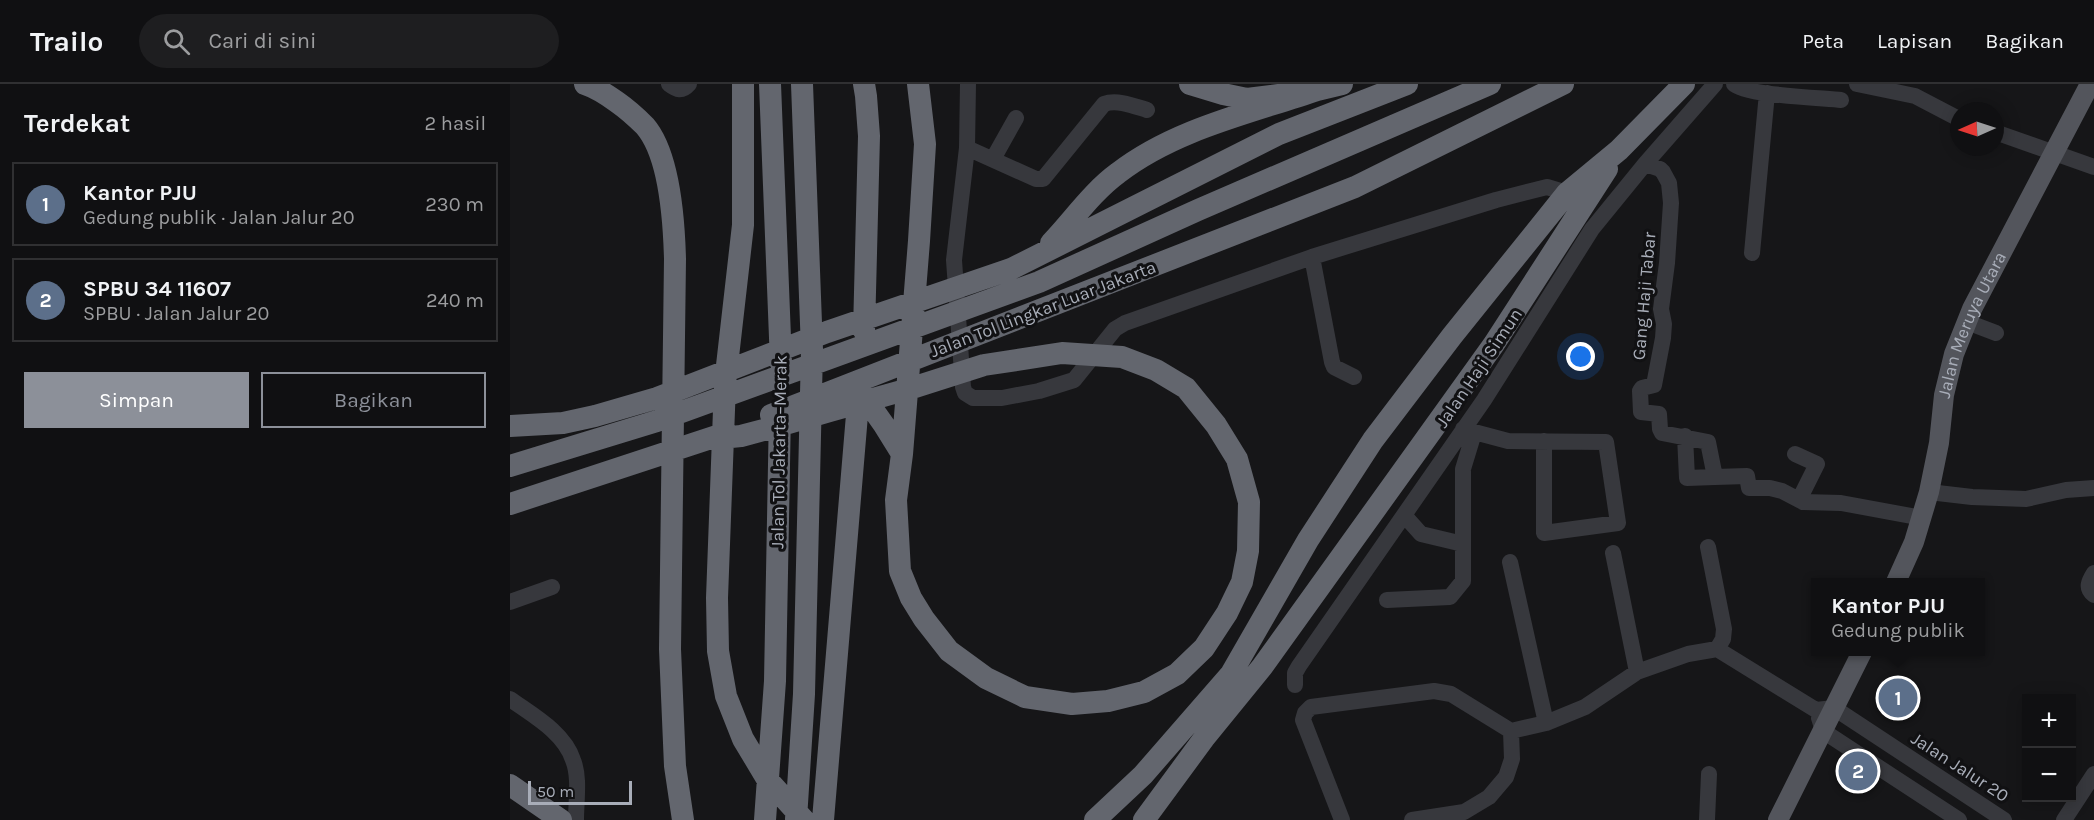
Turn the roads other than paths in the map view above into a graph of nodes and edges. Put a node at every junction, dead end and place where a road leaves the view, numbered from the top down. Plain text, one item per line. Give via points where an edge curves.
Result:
1 (585, 84) edge
2 (669, 84) edge
3 (689, 84) edge
4 (743, 84) edge
5 (770, 84) edge
6 (802, 84) edge
7 (864, 84) edge
8 (918, 84) edge
9 (1190, 84) edge
10 (1342, 84) edge
11 (1407, 84) edge
12 (1490, 84) edge
13 (1563, 84) edge
14 (1684, 84) edge
15 (1715, 84) edge
16 (1734, 84) edge
17 (1857, 84) edge
18 (2090, 84) edge
19 (969, 85) edge
20 (1317, 90) junction
21 (1767, 93) junction
22 (1841, 100) dead end
23 (1147, 110) dead end
24 (1950, 114) edge
25 (1016, 118) dead end
26 (2004, 135) edge
27 (967, 148) junction
28 (1619, 150) junction
29 (2055, 153) junction
30 (993, 159) junction
31 (1645, 164) junction
32 (2094, 168) edge
33 (1567, 193) junction
34 (1752, 253) dead end
35 (1040, 254) junction
36 (1312, 257) junction
37 (1967, 322) junction
38 (1996, 333) dead end
39 (1354, 377) dead end
40 (860, 391) junction
41 (510, 426) edge
42 (1468, 431) junction
43 (1685, 436) junction
44 (711, 439) junction
45 (1544, 441) junction
46 (902, 454) junction
47 (1795, 454) dead end
48 (510, 466) edge
49 (1715, 477) junction
50 (2094, 488) edge
51 (1929, 492) junction
52 (1803, 502) junction
53 (510, 504) edge
54 (1404, 514) junction
55 (1922, 518) junction
56 (1463, 544) junction
57 (1708, 547) dead end
58 (1613, 553) dead end
59 (1510, 562) dead end
60 (2094, 573) edge
61 (1898, 578) edge
62 (552, 587) dead end
63 (2094, 595) edge
64 (1387, 600) dead end
65 (510, 602) edge
66 (1717, 649) junction
67 (1859, 656) edge
68 (1632, 678) junction
69 (1295, 685) dead end
70 (510, 699) edge
71 (1825, 709) junction
72 (1546, 723) junction
73 (1511, 731) junction
74 (1822, 732) junction
75 (1709, 774) dead end
76 (2094, 774) edge
77 (510, 785) edge
78 (561, 820) edge
79 (576, 820) edge
80 (683, 820) edge
81 (765, 820) edge
82 (796, 820) edge
83 (804, 820) edge
84 (823, 820) edge
85 (1095, 820) edge
86 (1144, 820) edge
87 (1342, 820) edge
88 (1412, 820) edge
89 (1707, 820) edge
90 (1778, 820) edge
91 (1959, 820) edge
92 (2004, 820) edge
93 (2064, 820) edge

1 - 80 highway via 598,88 646,127 661,158 673,207 670,649 675,766
2 - 3 street via 681,90
4 - 83 highway via 743,225 724,383 718,651 726,696 742,739 766,779
5 - 81 highway, Jalan Tol Jakarta–Merak via 782,354 775,681
6 - 82 highway, Jalan Tol Jakarta–Merak via 812,350 804,694
7 - 40 highway via 869,136
8 - 46 highway via 925,144
9 - 20 highway via 1247,99
10 - 20 highway
11 - 35 highway via 1279,134
12 - 48 highway, Jalan Tol Lingkar Luar Jakarta via 1039,282 657,421
13 - 44 highway, Jalan Tol Lingkar Luar Jakarta via 1355,187
14 - 28 highway
15 - 31 street, Jalan Haji Simun
16 - 21 street
17 - 24 street via 1912,95
18 - 29 main road, Jalan Meruya Utara
19 - 27 street
20 - 35 highway via 1165,143 1117,173
21 - 22 street
21 - 34 street
23 - 30 street via 1120,103 1104,104 1043,179
25 - 30 street
26 - 29 street
27 - 30 street
27 - 36 street via 954,260 963,387 973,398 1002,398 1074,380 1120,325
28 - 33 highway
28 - 86 highway via 1494,344 1262,667
29 - 32 street
29 - 37 main road, Jalan Meruya Utara
31 - 42 street, Jalan Haji Simun via 1592,229
31 - 43 street, Gang Haji Tabar via 1663,172 1669,183 1671,203 1660,309 1663,338 1654,385 1640,390 1640,410 1659,414 1662,433
33 - 36 street via 1547,187
33 - 85 highway via 1373,440 1308,540 1231,674 1143,775
35 - 41 highway via 657,398 563,423
36 - 39 street via 1332,362 1334,367
37 - 38 street
37 - 51 main road, Jalan Meruya Utara via 1944,395
40 - 46 highway
40 - 84 highway
42 - 45 street via 1508,441
42 - 54 street, Jalan Haji Simun
42 - 56 street via 1463,469
43 - 49 street, Gang Haji Tabar via 1708,442
43 - 49 street via 1687,478
44 - 46 highway via 771,428 984,365 1062,353 1122,357 1156,370 1186,388 1237,459 1249,502 1242,582 1204,648 1177,674 1144,692 1072,704 1025,697 986,678 949,651 911,598 900,571 896,500
44 - 53 highway, Jalan Tol Lingkar Luar Jakarta
45 - 45 street via 1606,442 1618,523 1544,532
47 - 52 street via 1817,464 1802,496
49 - 52 street via 1747,476 1749,490 1770,488
50 - 51 street via 2026,499
51 - 55 main road, Jalan Meruya Utara
52 - 55 street via 1841,503
54 - 56 street via 1420,534
54 - 69 street, Jalan Haji Simun via 1299,666
55 - 61 main road, Jalan Meruya Utara
56 - 64 street via 1463,580 1450,597
57 - 66 street via 1725,629
58 - 68 street
59 - 72 street
60 - 63 street via 2088,585
62 - 65 street
66 - 68 street via 1688,654
66 - 71 street, Jalan Jalur 20
67 - 71 main road
68 - 72 street via 1585,707
68 - 74 street via 1696,655 1711,656 1807,716
70 - 79 street via 555,734 573,759
71 - 74 main road
71 - 92 street, Jalan Jalur 20
72 - 73 street
73 - 87 street via 1444,692 1311,707 1304,720
73 - 88 street via 1512,759 1506,777 1489,796 1464,812
74 - 90 main road
74 - 91 street
75 - 89 street
76 - 93 street
77 - 78 highway

